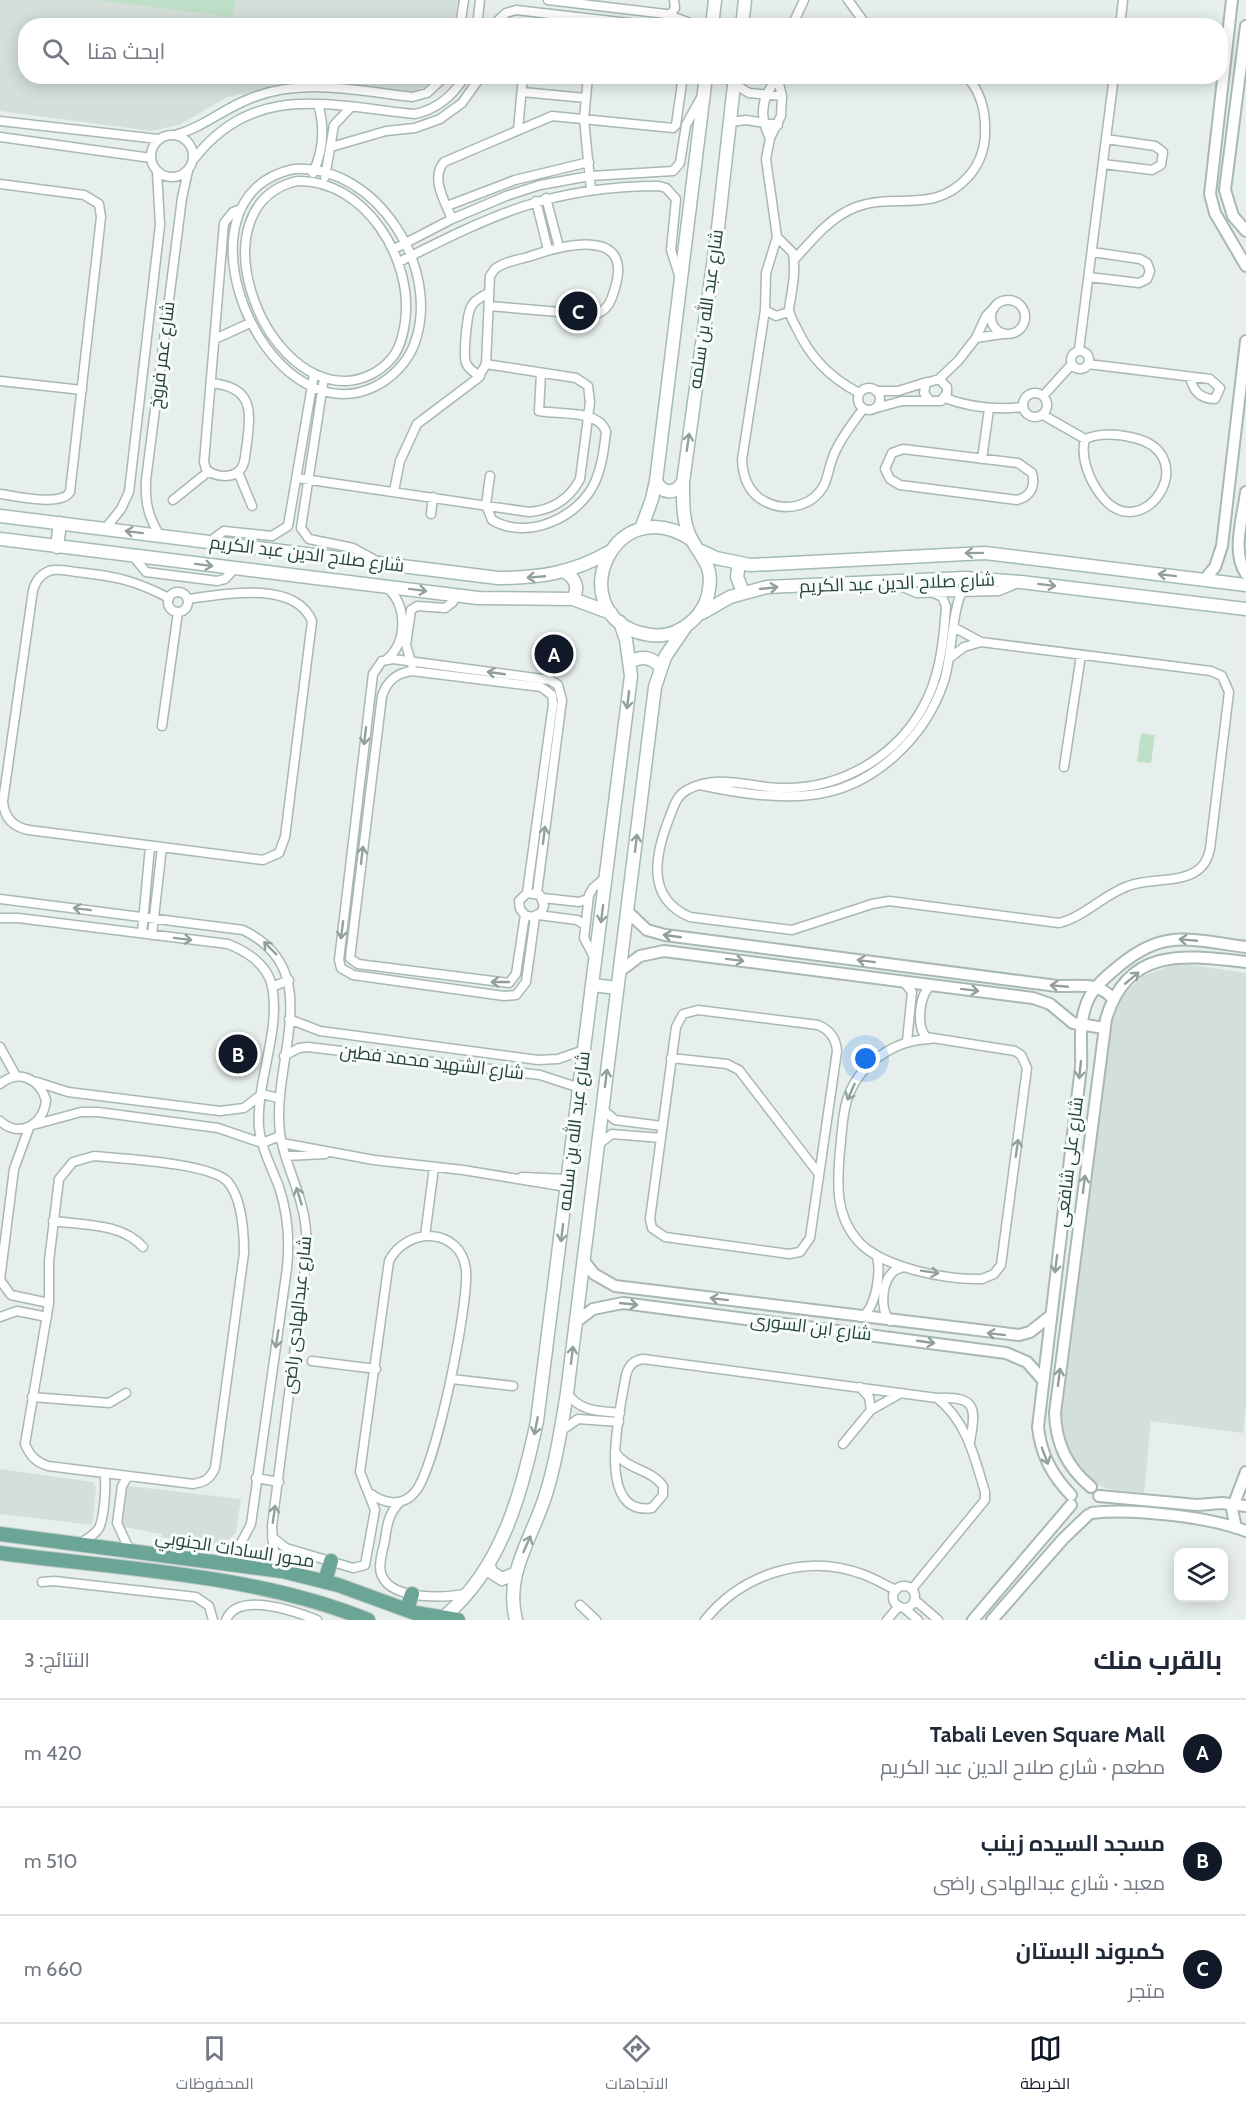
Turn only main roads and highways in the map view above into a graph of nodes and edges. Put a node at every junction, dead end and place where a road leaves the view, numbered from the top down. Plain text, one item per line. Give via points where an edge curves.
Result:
1 (716, 0) edge
2 (745, 0) edge
3 (713, 18) edge
4 (742, 18) edge
5 (705, 84) edge
6 (735, 84) edge
7 (656, 481) junction
8 (682, 482) junction
9 (0, 516) edge
10 (60, 523) junction
11 (641, 529) junction
12 (0, 540) edge
13 (692, 540) junction
14 (57, 547) junction
15 (610, 551) junction
16 (701, 551) junction
17 (739, 564) junction
18 (565, 572) junction
19 (1246, 585) edge
20 (743, 592) junction
21 (573, 599) junction
22 (1246, 609) edge
23 (616, 617) junction
24 (697, 617) junction
25 (686, 626) junction
26 (630, 662) junction
27 (661, 668) junction
28 (593, 985) junction
29 (617, 988) junction
30 (0, 1534) edge
31 (0, 1553) edge
32 (331, 1561) road end
33 (489, 1566) junction
34 (514, 1574) junction
35 (325, 1581) junction
36 (412, 1594) road end
37 (407, 1609) junction
38 (440, 1618) edge
39 (368, 1620) edge
40 (516, 1620) edge

1 - 3 main road
2 - 4 main road
5 - 7 main road, شارع عبد الله بن سلمه
8 -> 6 main road, شارع عبد الله بن سلمه
7 - 8 main road via 659,488 669,492
7 - 11 main road, شارع عبد الله بن سلمه
8 - 13 main road, شارع عبد الله بن سلمه via 683,506
9 - 10 main road, شارع صلاح الدين عبد الكريم
10 - 14 main road
18 -> 10 main road, شارع صلاح الدين عبد الكريم via 498,578
11 - 13 main road via 668,528
11 - 15 main road
12 - 14 main road, شارع صلاح الدين عبد الكريم
13 - 16 main road
14 -> 21 main road, شارع صلاح الدين عبد الكريم via 455,595
15 - 18 main road, شارع صلاح الدين عبد الكريم
15 - 23 main road via 604,563 602,589
16 - 17 main road, شارع صلاح الدين عبد الكريم
16 - 24 main road via 710,578 705,605
19 -> 17 main road, شارع صلاح الدين عبد الكريم via 984,553
17 - 20 main road via 737,581
18 - 21 main road via 575,582
20 -> 22 main road, شارع صلاح الدين عبد الكريم via 767,587 965,578
20 - 24 main road, شارع صلاح الدين عبد الكريم
21 - 23 main road, شارع صلاح الدين عبد الكريم
23 - 25 main road via 645,634 673,633
23 - 26 main road, شارع عبد الله بن سلمه
24 - 25 main road
25 - 27 main road, شارع عبد الله بن سلمه
26 - 27 main road via 648,658
26 -> 28 main road, شارع عبد الله بن سلمه
29 -> 27 main road, شارع عبد الله بن سلمه
28 - 29 main road
28 -> 33 main road, شارع عبد الله بن سلمه via 537,1421 523,1481
34 -> 29 main road, شارع عبد الله بن سلمه via 545,1496 561,1432
30 - 35 main road, محور السادات الجنوبي via 220,1562
31 - 39 main road, محور السادات الجنوبي via 266,1588
32 - 35 main road
33 - 34 main road via 496,1577
33 - 38 main road, شارع عبد الله بن سلمه via 471,1592
34 - 40 main road, شارع عبد الله بن سلمه
35 - 37 main road, محور السادات الجنوبي
36 - 37 main road
37 - 38 main road, محور السادات الجنوبي

